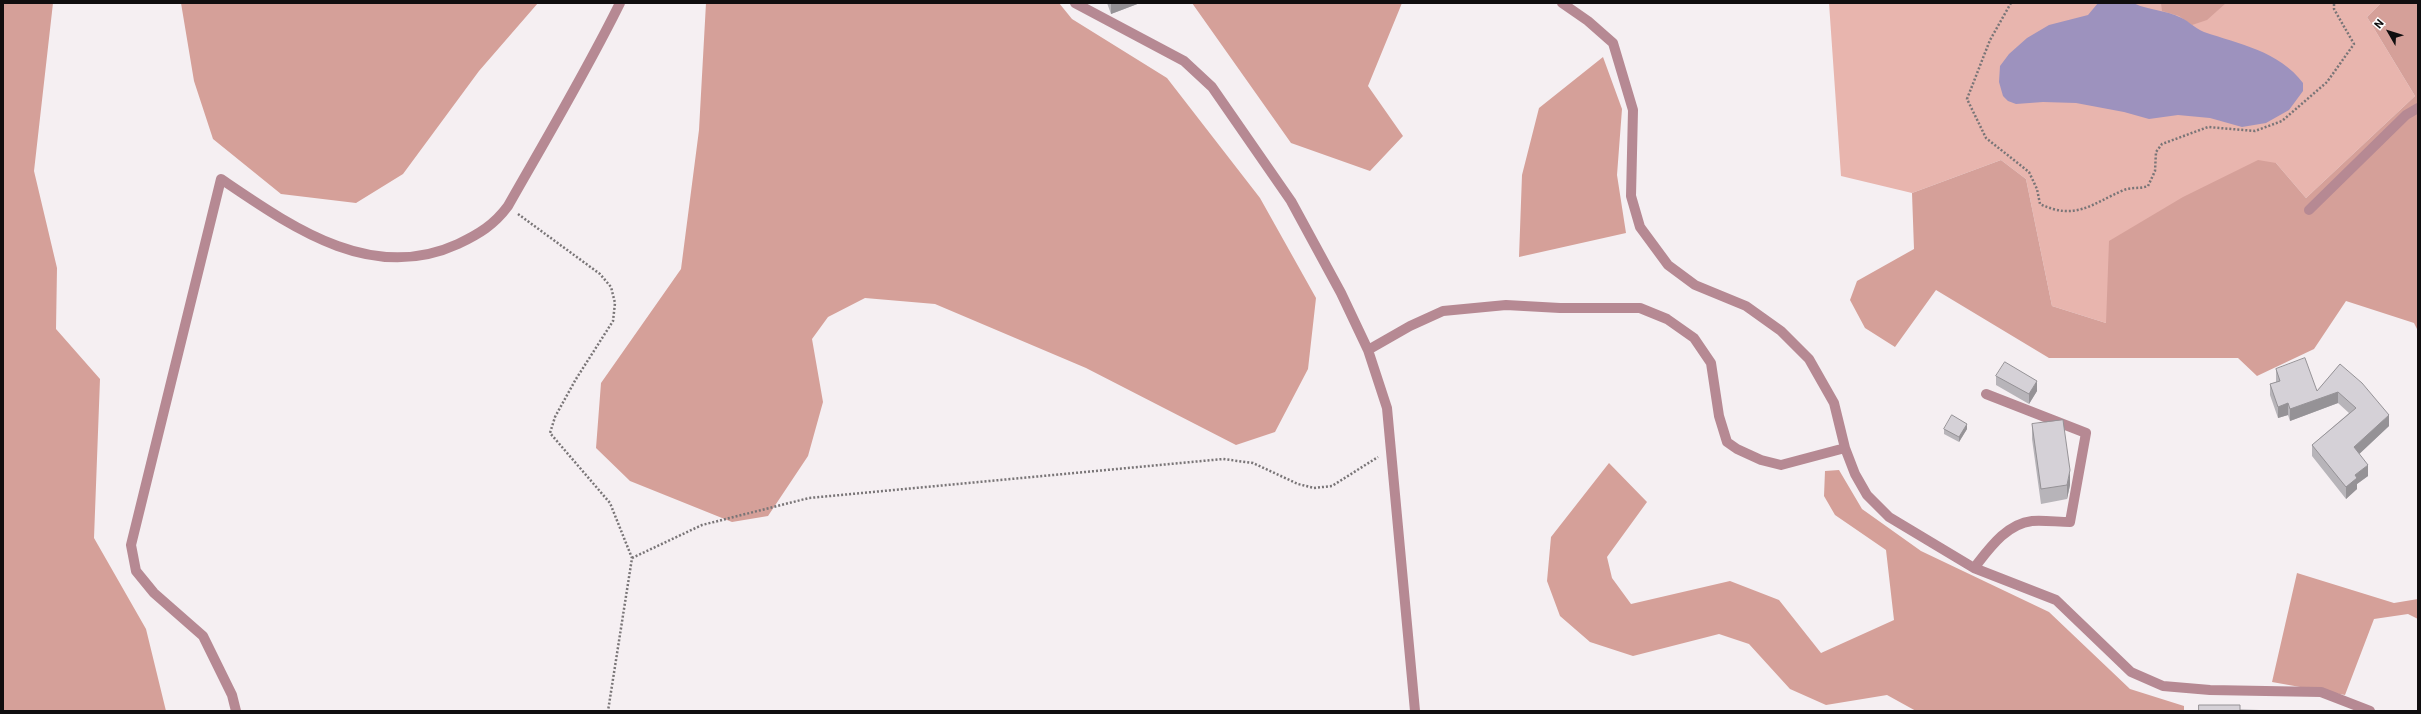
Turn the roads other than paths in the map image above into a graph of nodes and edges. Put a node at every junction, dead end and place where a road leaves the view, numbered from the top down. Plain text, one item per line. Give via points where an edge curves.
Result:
1 (620, 3) edge
2 (1075, 3) edge
3 (1562, 3) edge
4 (2418, 108) edge
5 (2310, 210) dead end
6 (1368, 350) junction
7 (1986, 394) dead end
8 (1845, 448) junction
9 (1974, 568) junction
10 (236, 711) edge
11 (1414, 711) edge
12 (2370, 711) edge

1 - 10 street via 596,52 508,206 496,222 480,233 438,253 411,258 359,253 312,236 221,180 131,545 136,571 154,593 203,636 232,695
2 - 6 street via 1184,61 1212,87 1290,201 1342,293
3 - 8 street via 1613,43 1634,110 1631,196 1640,227 1668,265 1695,285 1746,306 1781,331 1809,359 1834,403
4 - 5 street via 2406,115
6 - 8 street via 1443,311 1506,305 1640,308 1667,319 1694,338 1711,364 1719,416 1727,442 1737,449 1761,460 1781,465
6 - 11 street via 1387,408
7 - 9 street via 2086,433 2070,522 2032,521 2017,525 1997,540
8 - 9 street via 1867,495 1889,517
9 - 12 street via 2056,600 2131,672 2163,686 2210,690 2321,692

